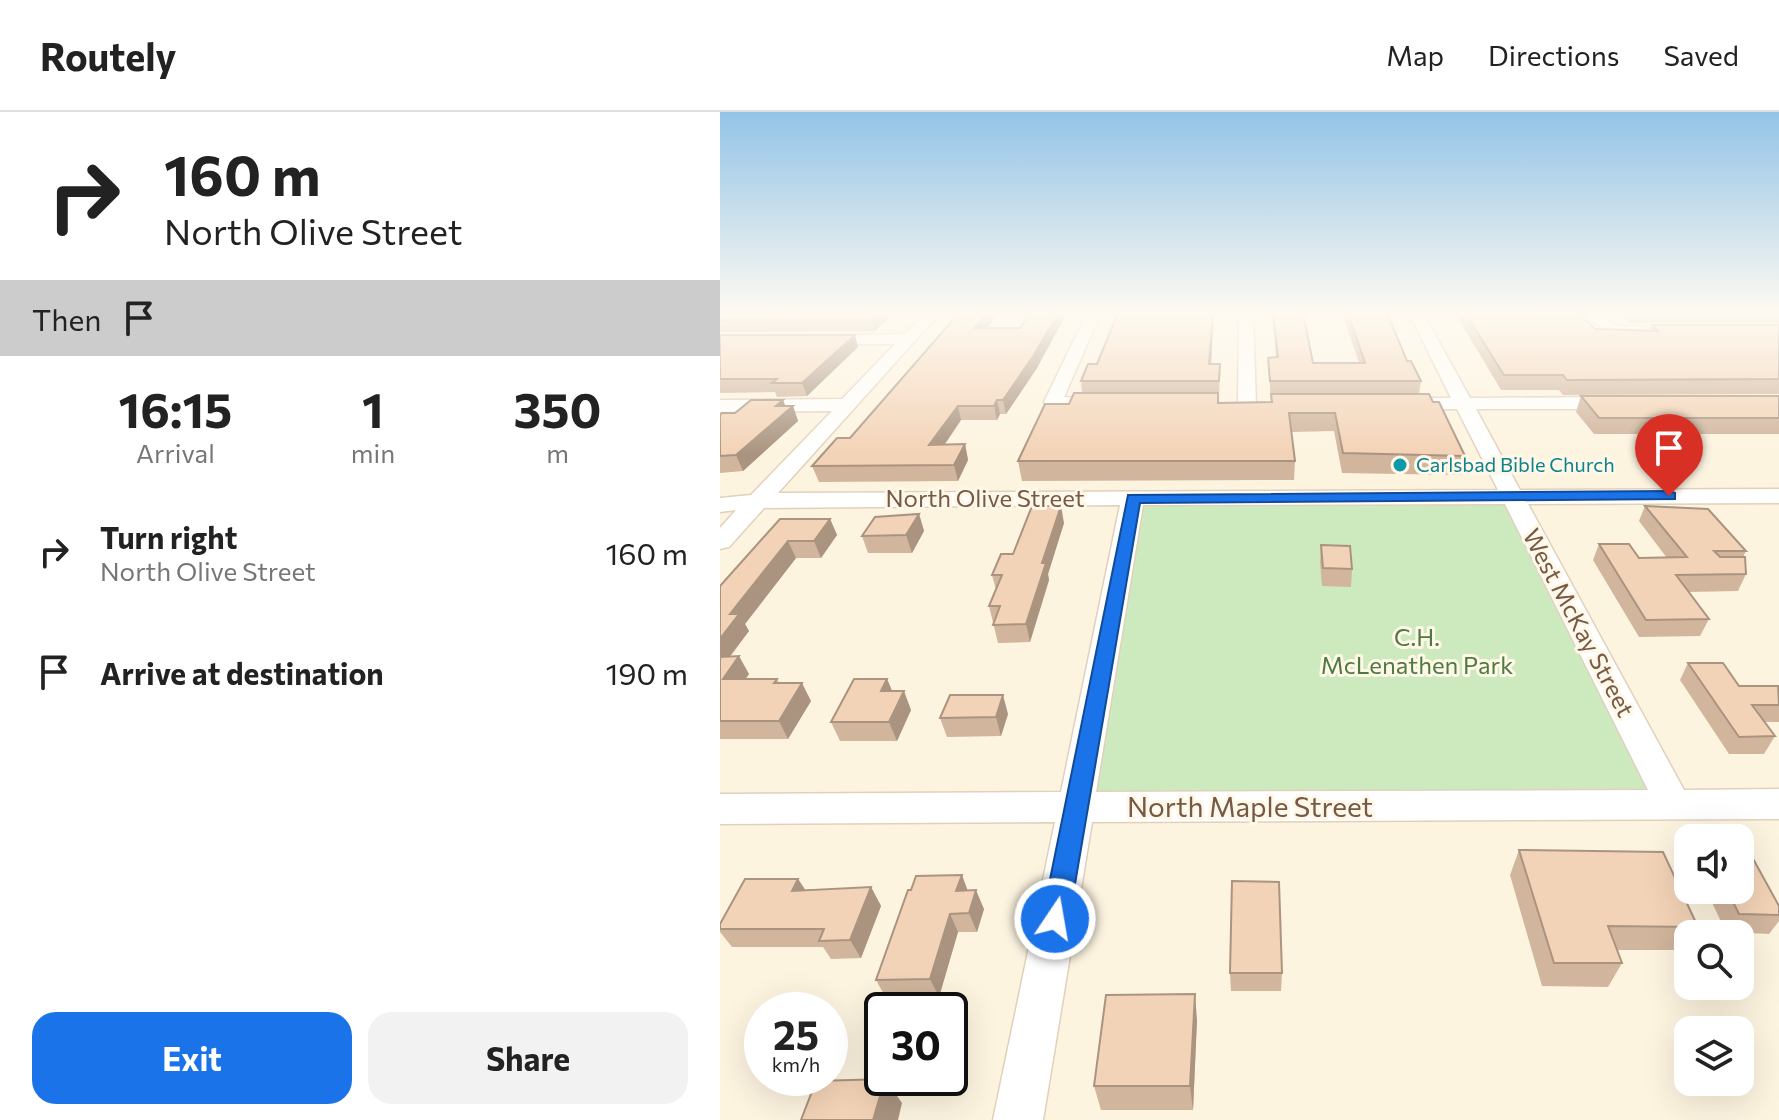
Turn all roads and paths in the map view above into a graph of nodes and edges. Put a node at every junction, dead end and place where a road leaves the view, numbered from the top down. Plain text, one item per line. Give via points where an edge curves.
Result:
1 (890, 360) edge
2 (1074, 360) edge
3 (1247, 360) edge
4 (1441, 360) edge
5 (1464, 403) junction
6 (1638, 403) edge
7 (1386, 404) edge
8 (848, 405) junction
9 (1109, 405) edge
10 (1247, 405) edge
11 (720, 406) edge
12 (1779, 496) edge
13 (1512, 497) junction
14 (1133, 498) junction
15 (758, 502) junction
16 (720, 505) edge
17 (720, 542) edge
18 (1779, 804) edge
19 (1674, 805) junction
20 (720, 809) edge
21 (1078, 809) junction
22 (1018, 1120) edge

1 - 8 street
2 - 9 street via 1055,404
3 - 10 street
4 - 5 street, West McKay Street
5 - 6 street
5 - 7 street
5 - 13 street, West McKay Street
8 - 11 street
8 - 15 street
12 - 13 street, North Olive Street
13 - 14 street, North Olive Street
13 - 19 street, West McKay Street
14 - 15 street, North Olive Street
14 - 21 street
15 - 16 street, North Olive Street
15 - 17 street
18 - 19 street, North Maple Street
19 - 21 street, North Maple Street
20 - 21 street, North Maple Street
21 - 22 street

